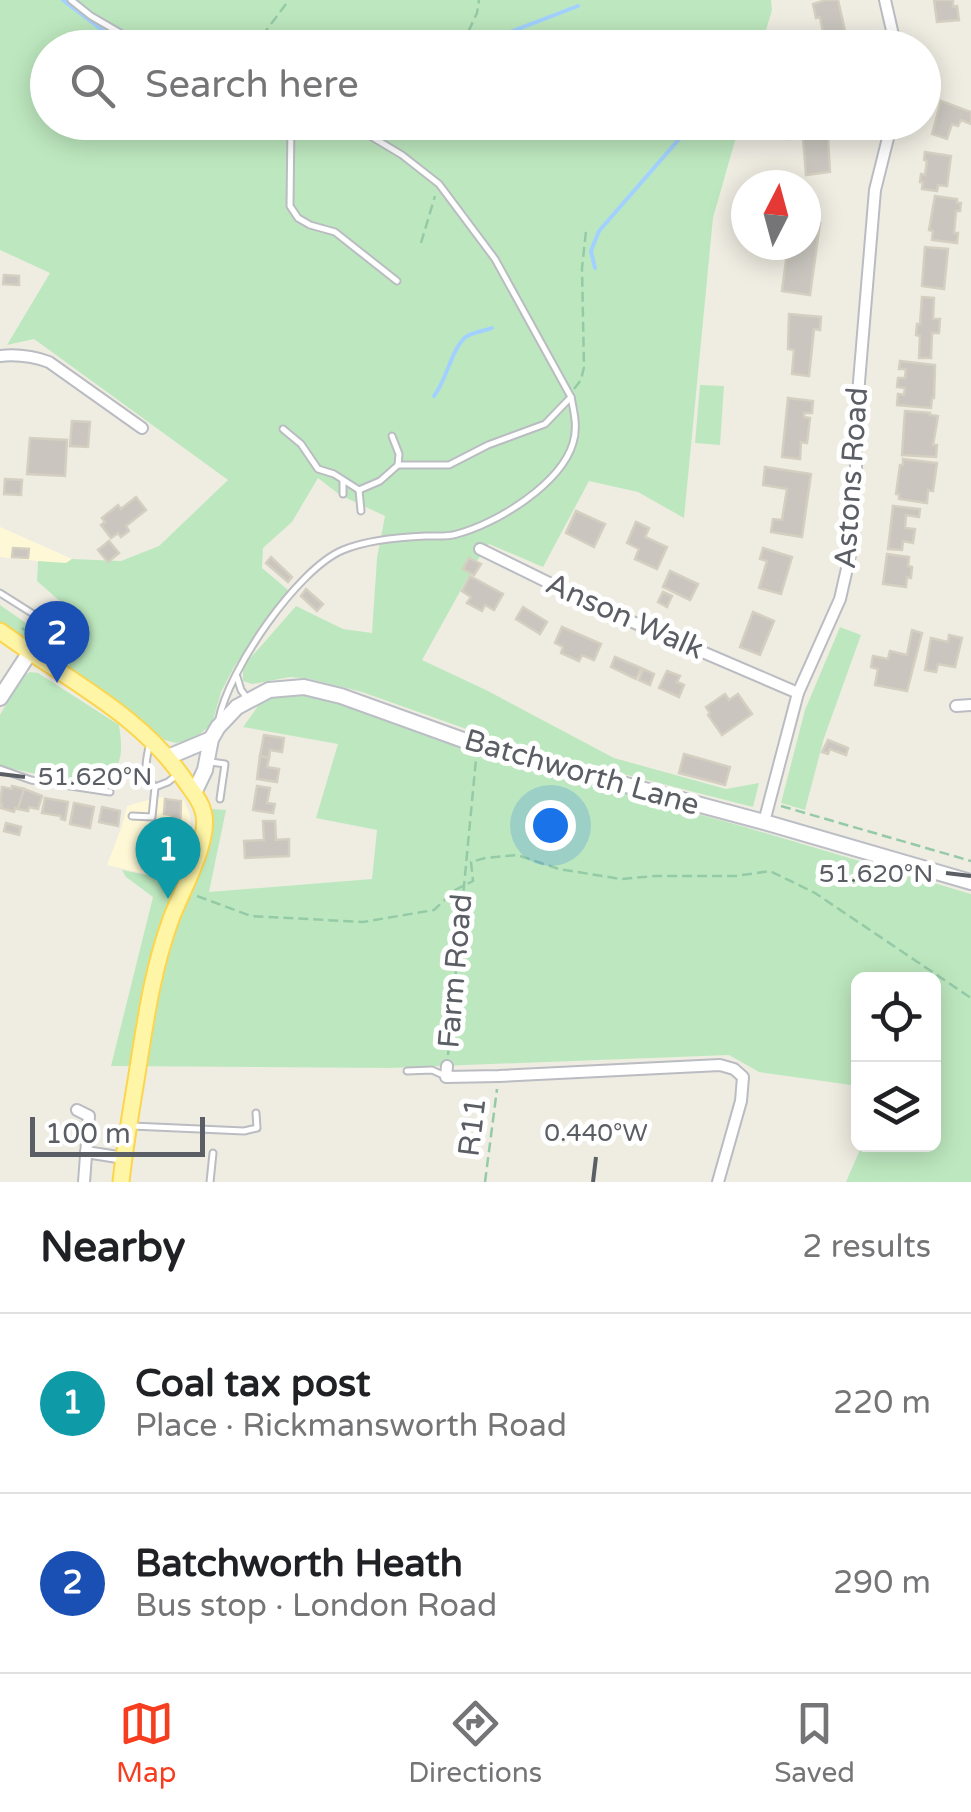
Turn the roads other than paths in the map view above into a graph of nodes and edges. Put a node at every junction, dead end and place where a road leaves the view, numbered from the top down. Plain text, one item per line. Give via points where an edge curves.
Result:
1 (72, 0) edge
2 (886, 0) edge
3 (115, 30) edge
4 (892, 30) edge
5 (291, 140) edge
6 (377, 140) edge
7 (888, 140) edge
8 (397, 282) dead end
9 (0, 356) edge
10 (569, 394) junction
11 (142, 428) dead end
12 (283, 428) dead end
13 (392, 436) dead end
14 (400, 464) junction
15 (343, 481) junction
16 (359, 490) junction
17 (342, 494) dead end
18 (360, 512) dead end
19 (480, 549) dead end
20 (0, 593) edge
21 (38, 617) dead end
22 (0, 631) edge
23 (30, 652) junction
24 (236, 674) junction
25 (798, 693) junction
26 (0, 698) edge
27 (248, 699) junction
28 (971, 704) edge
29 (956, 706) dead end
30 (214, 733) junction
31 (150, 740) junction
32 (168, 757) junction
33 (208, 762) junction
34 (0, 769) edge
35 (180, 772) junction
36 (155, 787) junction
37 (110, 792) dead end
38 (194, 793) junction
39 (220, 798) dead end
40 (132, 816) dead end
41 (764, 822) junction
42 (971, 882) edge
43 (407, 1070) dead end
44 (446, 1071) joint
45 (77, 1110) dead end
46 (256, 1113) dead end
47 (129, 1125) junction
48 (86, 1152) junction
49 (213, 1152) dead end
50 (124, 1158) junction
51 (84, 1182) edge
52 (122, 1182) edge
53 (210, 1182) edge
54 (718, 1182) edge

1 - 3 lane
2 - 4 street
5 - 8 lane via 290,206 298,218 335,232
6 - 10 lane via 439,184 494,259
7 - 25 street, Astons Road via 875,190 853,542 840,599
9 - 11 street via 49,362
10 - 14 lane via 546,424 449,464
10 - 24 lane via 574,442 542,487 520,505 455,535 394,538 338,552 295,588
12 - 15 lane via 318,469
13 - 14 lane
14 - 16 lane
15 - 16 lane
15 - 17 lane
16 - 18 lane
19 - 25 street, Anson Walk
20 - 21 lane
22 - 23 main road
23 - 26 street
23 - 31 main road
24 - 27 lane
24 - 30 lane
25 - 41 street, Astons Road
27 - 30 street
27 - 41 street, Batchworth Lane via 281,688 321,691 478,745
28 - 29 street
30 - 32 street
30 - 33 street
31 - 32 main road
31 - 36 lane via 146,772
32 - 35 main road
33 - 38 street
33 - 39 lane via 225,764
34 - 37 lane
35 - 36 lane
35 - 38 main road
36 - 40 lane via 152,817
38 - 47 main road via 204,831 161,946
41 - 42 street, Batchworth Lane
43 - 44 lane
44 - 54 street, Farm Road via 499,1076 734,1069 743,1077 740,1101
45 - 48 street via 89,1116
46 - 47 lane via 257,1128 244,1131
47 - 50 main road
48 - 50 street
48 - 51 street
49 - 53 lane
50 - 52 main road

